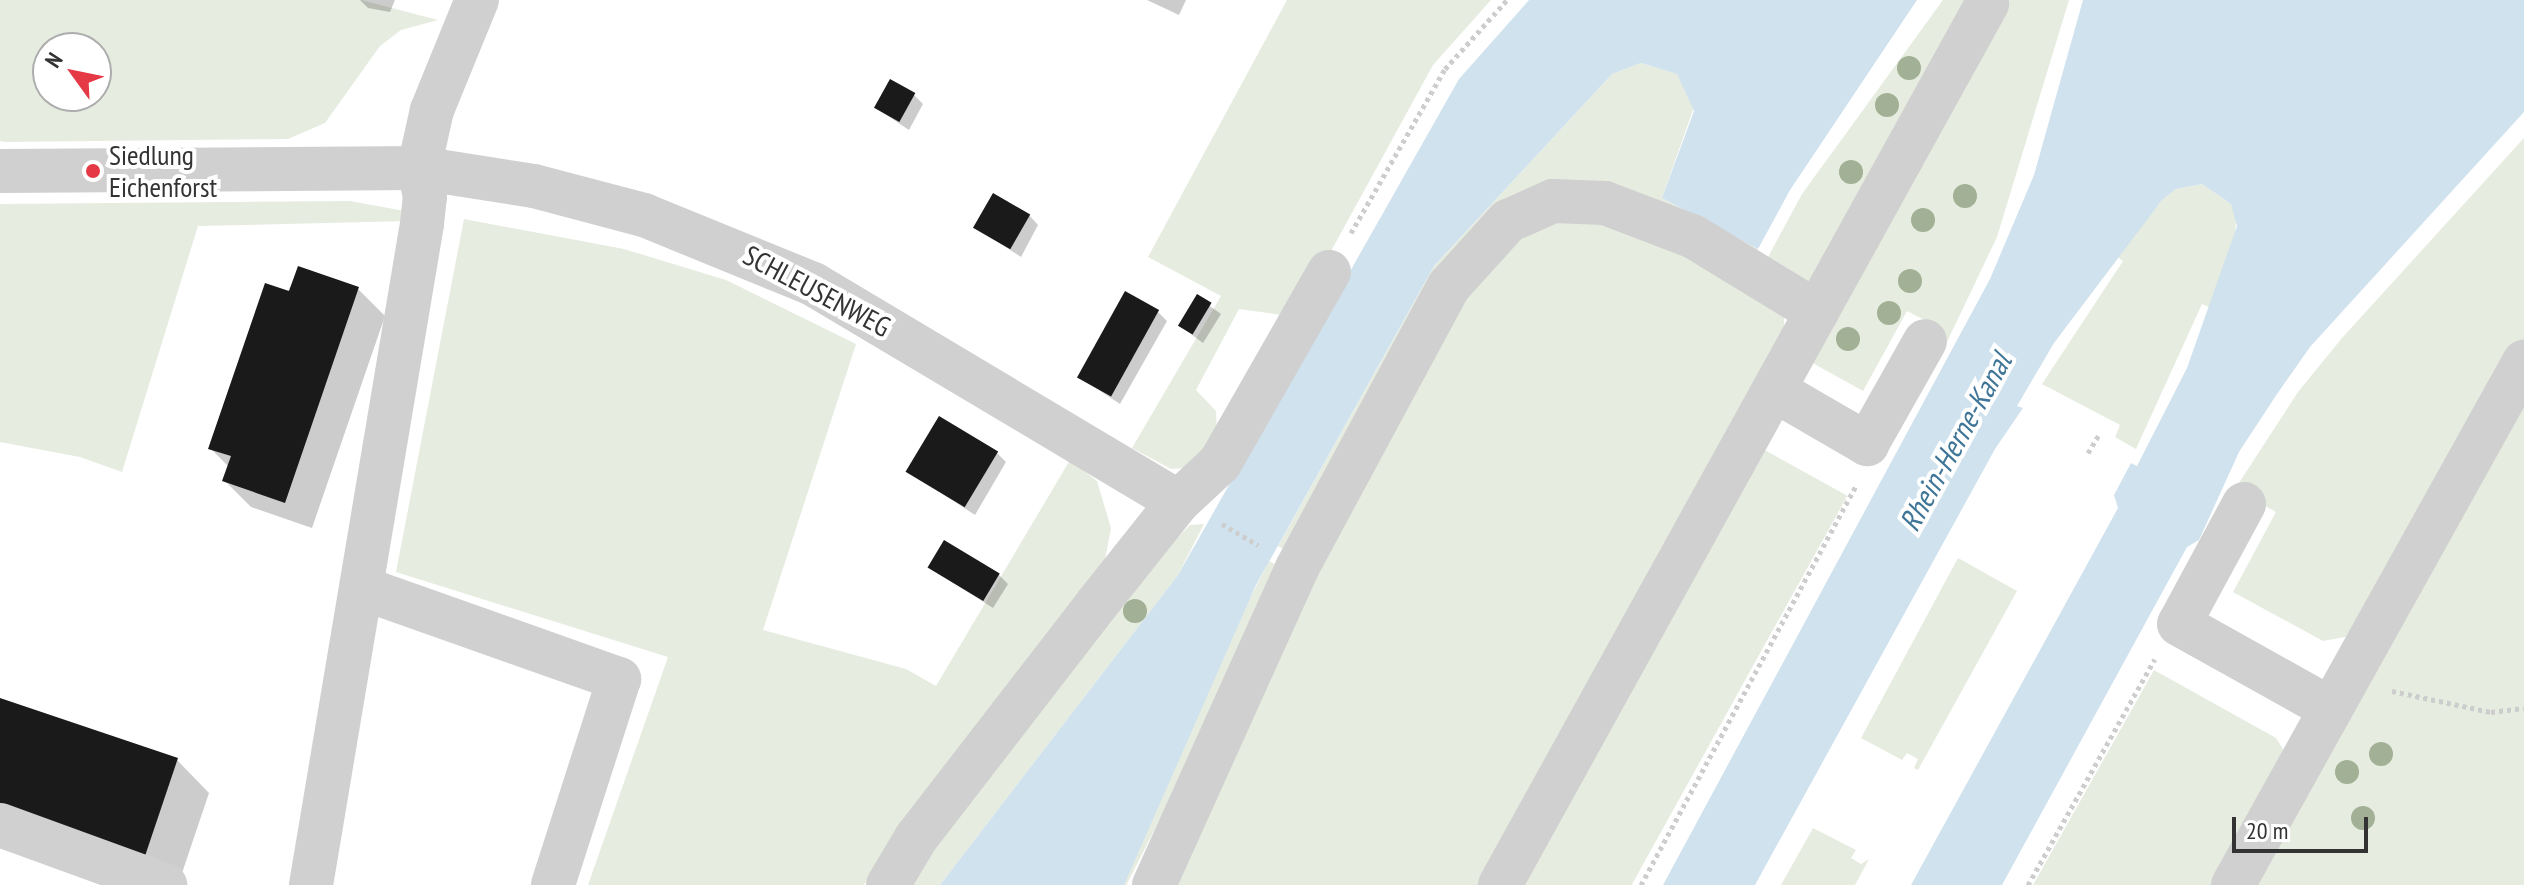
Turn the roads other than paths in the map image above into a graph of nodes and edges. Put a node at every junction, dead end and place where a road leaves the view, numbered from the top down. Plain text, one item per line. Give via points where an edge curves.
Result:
1 (477, 0) edge
2 (1987, 4) dead end
3 (419, 168) junction
4 (0, 171) edge
5 (1329, 272) road end
6 (1817, 312) junction
7 (1925, 341) dead end
8 (2524, 362) edge
9 (1774, 390) junction
10 (2244, 504) dead end
11 (1196, 511) junction
12 (362, 588) junction
13 (2337, 698) junction
14 (0, 825) edge
15 (165, 885) edge
16 (311, 885) edge
17 (553, 885) edge
18 (888, 885) edge
19 (1154, 885) edge
20 (1500, 885) edge
21 (2233, 885) edge

1 - 3 street via 432,110
2 - 6 street
3 - 4 street, SCHLEUSENWEG
3 - 11 street, SCHLEUSENWEG via 534,186 644,215 737,248 813,284
3 - 12 street via 425,197 422,224
5 - 11 street
6 - 9 street
6 - 19 street via 1694,237 1605,203 1553,201 1508,221 1449,286 1304,555
7 - 9 street via 1867,444
8 - 13 street
9 - 20 street
10 - 13 street via 2179,624
11 - 18 street via 963,776
12 - 16 street
12 - 17 street via 619,679
13 - 21 street
14 - 15 street

